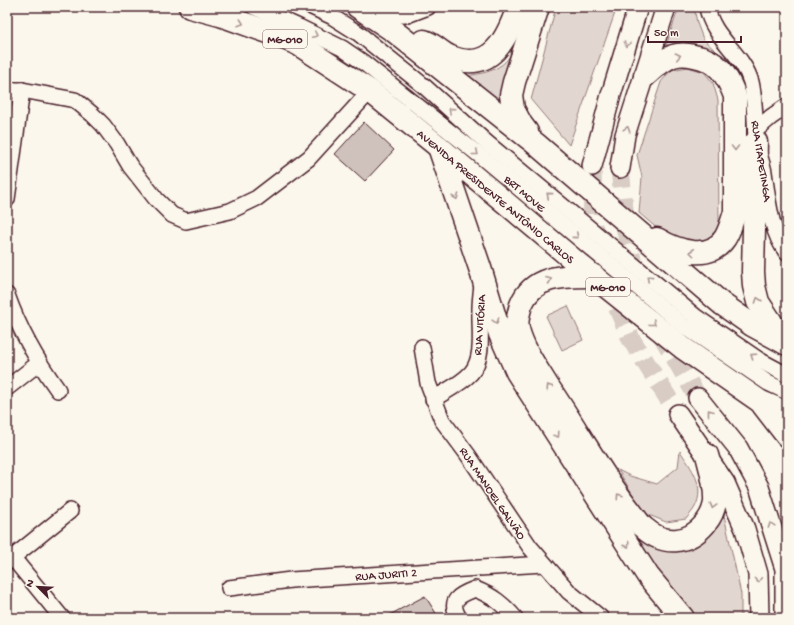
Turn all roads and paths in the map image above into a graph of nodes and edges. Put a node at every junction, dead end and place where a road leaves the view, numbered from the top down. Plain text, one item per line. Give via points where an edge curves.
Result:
1 (190, 7) edge
2 (254, 7) edge
3 (312, 7) edge
4 (428, 7) edge
5 (518, 7) edge
6 (538, 7) edge
7 (638, 7) edge
8 (666, 7) edge
9 (707, 7) edge
10 (363, 11) edge
11 (396, 32) junction
12 (645, 76) junction
13 (14, 90) edge
14 (370, 91) junction
15 (787, 106) edge
16 (756, 136) junction
17 (536, 144) junction
18 (439, 147) junction
19 (592, 166) tunnel mouth
20 (620, 168) tunnel mouth
21 (7, 199) edge
22 (641, 233) junction
23 (787, 253) edge
24 (594, 276) junction
25 (482, 278) junction
26 (7, 295) edge
27 (787, 344) edge
28 (422, 347) dead end
29 (39, 363) junction
30 (787, 375) edge
31 (7, 388) edge
32 (58, 390) dead end
33 (787, 392) edge
34 (698, 398) tunnel mouth
35 (433, 400) junction
36 (761, 402) junction
37 (787, 413) edge
38 (678, 414) tunnel mouth
39 (787, 436) edge
40 (707, 455) junction
41 (70, 512) dead end
42 (10, 560) edge
43 (544, 564) junction
44 (229, 588) dead end
45 (62, 618) edge
46 (459, 618) edge
47 (515, 618) edge
48 (601, 618) edge
49 (683, 618) edge
50 (759, 618) edge
51 (785, 618) edge

1 -> 14 highway, AVENIDA PRESIDENTE ANTÔNIO CARLOS / MG-010 via 220,15 298,44
2 -> 33 street, BRT MOVE via 342,48 364,63 684,326 768,383
30 -> 3 street, BRT MOVE via 759,360 696,317 487,143 424,86 358,33
4 - 10 street via 406,15
5 - 11 highway via 508,34 499,47 479,59 449,56 431,43
6 - 17 highway via 511,95 513,109
7 -> 19 main road
8 - 12 main road
9 - 16 street, RUA ITAPETINGA via 715,29 741,61 751,82
10 - 11 highway
11 - 17 highway
20 -> 12 main road via 625,135
12 -> 22 highway via 672,56 684,54 708,59 729,80 735,96 735,212 724,239 707,252 690,252 670,247
13 - 14 street via 75,100 103,126 156,199 172,215 186,221 230,211 257,198 309,158
13 - 21 street
14 - 18 highway, AVENIDA PRESIDENTE ANTÔNIO CARLOS / MG-010
15 - 16 street via 771,117
16 - 23 street, RUA ITAPETINGA via 768,206 780,244
27 -> 16 highway via 758,302 754,286
17 - 22 highway
18 - 24 highway, AVENIDA PRESIDENTE ANTÔNIO CARLOS / MG-010
18 -> 25 highway
22 - 27 highway via 722,304 752,325
24 -> 36 highway, AVENIDA PRESIDENTE ANTÔNIO CARLOS / MG-010 via 684,348
40 -> 24 highway via 715,486 715,504 710,518 690,537 677,541 662,539 644,528 620,499 531,359 517,328 522,302 530,291 538,284 554,277
25 - 35 street, RUA VITÓRIA via 480,346 476,362 466,378
25 -> 49 highway via 500,334 517,372 648,576
26 - 29 street
28 - 35 street, RUA MANOEL GALVÃO
29 - 31 street
29 - 32 street
51 -> 34 main road via 785,569 759,487 738,448
35 - 43 street, RUA MANOEL GALVÃO via 442,420
36 - 37 highway, AVENIDA PRESIDENTE ANTÔNIO CARLOS / MG-010
36 - 39 highway
38 - 40 main road
40 -> 50 main road via 725,483 745,529 758,574
41 - 42 street
42 - 45 street
43 - 44 street, RUA JURITI 2 via 291,580
43 - 48 street, RUA MANOEL GALVÃO via 570,592
46 - 47 street via 454,603 458,596 475,589 502,604

